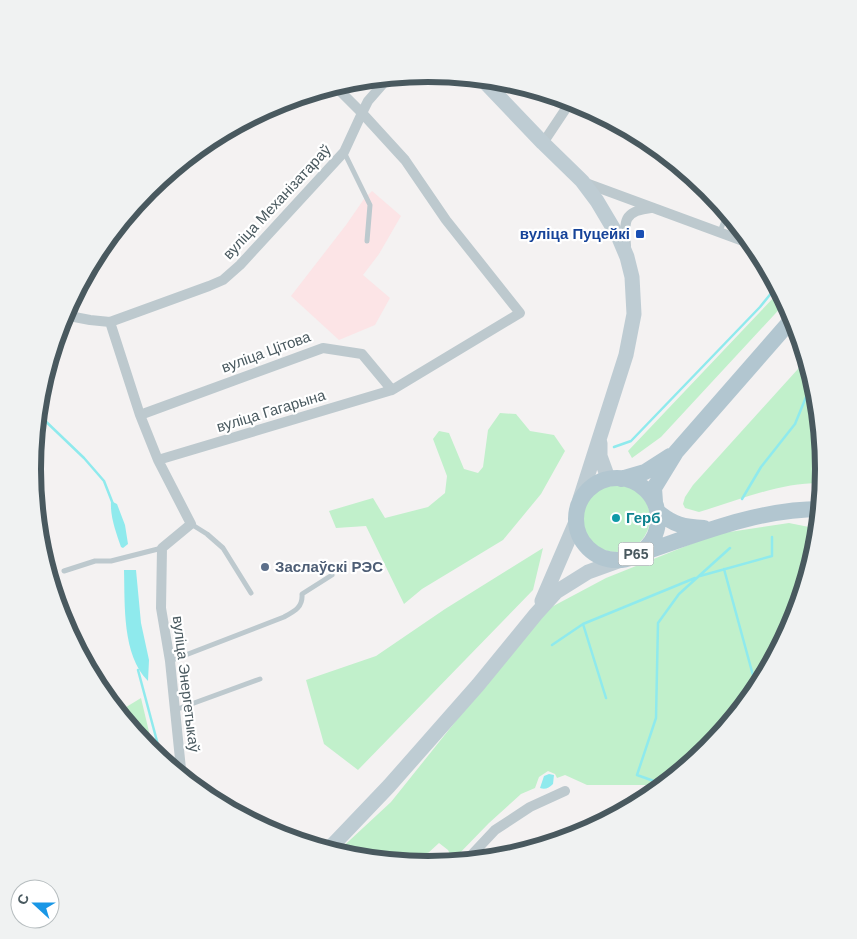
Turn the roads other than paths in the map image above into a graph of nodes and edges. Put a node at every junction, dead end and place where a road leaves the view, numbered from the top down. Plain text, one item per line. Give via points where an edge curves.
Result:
1 (381, 86) edge
2 (490, 88) edge
3 (341, 92) edge
4 (566, 108) edge
5 (362, 113) junction
6 (543, 143) junction
7 (344, 152) junction
8 (582, 181) junction
9 (652, 208) junction
10 (724, 219) edge
11 (720, 232) junction
12 (740, 240) edge
13 (367, 241) dead end
14 (627, 257) junction
15 (73, 317) edge
16 (110, 322) junction
17 (788, 325) edge
18 (392, 390) junction
19 (140, 415) junction
20 (599, 437) junction
21 (676, 452) junction
22 (158, 460) junction
23 (615, 478) junction
24 (580, 498) junction
25 (656, 506) junction
26 (813, 510) edge
27 (576, 522) junction
28 (191, 524) junction
29 (714, 529) junction
30 (162, 548) junction
31 (627, 558) junction
32 (64, 571) dead end
33 (332, 575) dead end
34 (251, 592) dead end
35 (536, 614) junction
36 (170, 661) junction
37 (260, 679) dead end
38 (175, 710) junction
39 (181, 767) edge
40 (565, 790) dead end
41 (333, 845) edge
42 (473, 854) edge

1 - 5 street, вуліца Механізатараў
2 - 6 main road
3 - 5 street
4 - 6 street
5 - 7 street, вуліца Механізатараў
5 - 18 street via 404,160 446,220 520,313
6 - 8 main road
7 - 13 lane via 370,205
7 - 16 street, вуліца Механізатараў via 262,243 223,280
8 - 9 street
8 - 14 main road via 610,221
9 - 11 street
9 - 14 street via 637,210 627,217
10 - 11 lane
11 - 12 street
14 - 20 main road via 632,277 634,314 626,355
15 - 16 street, вуліца Механізатараў
16 - 19 street
17 - 21 main road, Р65
18 - 19 street, вуліца Цітова via 362,354 323,348
18 - 22 street, вуліца Гагарына
19 - 22 street
20 - 23 main road via 600,456
20 - 24 main road
21 - 23 main road, Р65 via 645,472
21 - 25 main road, Р65 via 654,488
22 - 28 street
23 - 24 main road, Р65 via 597,482
23 - 25 main road, Р65 via 641,486 649,492
24 - 27 main road
25 - 29 main road, Р65 via 666,519 684,527
25 - 31 main road, Р65 via 658,523 655,534 640,552
26 - 29 main road, Р65 via 780,512
27 - 31 main road, Р65 via 578,533 592,551 612,559
27 - 35 main road
28 - 30 street
28 - 34 lane via 223,548
29 - 31 main road, Р65
30 - 32 lane via 111,561 95,561
30 - 36 street, вуліца Энергетыкаў via 160,608
31 - 35 main road via 588,572 556,592
33 - 36 lane via 302,594 303,602 297,610 284,618
35 - 41 main road via 478,685
36 - 38 street, вуліца Энергетыкаў
37 - 38 lane
38 - 39 street, вуліца Энергетыкаў
40 - 42 street via 530,807 495,830

